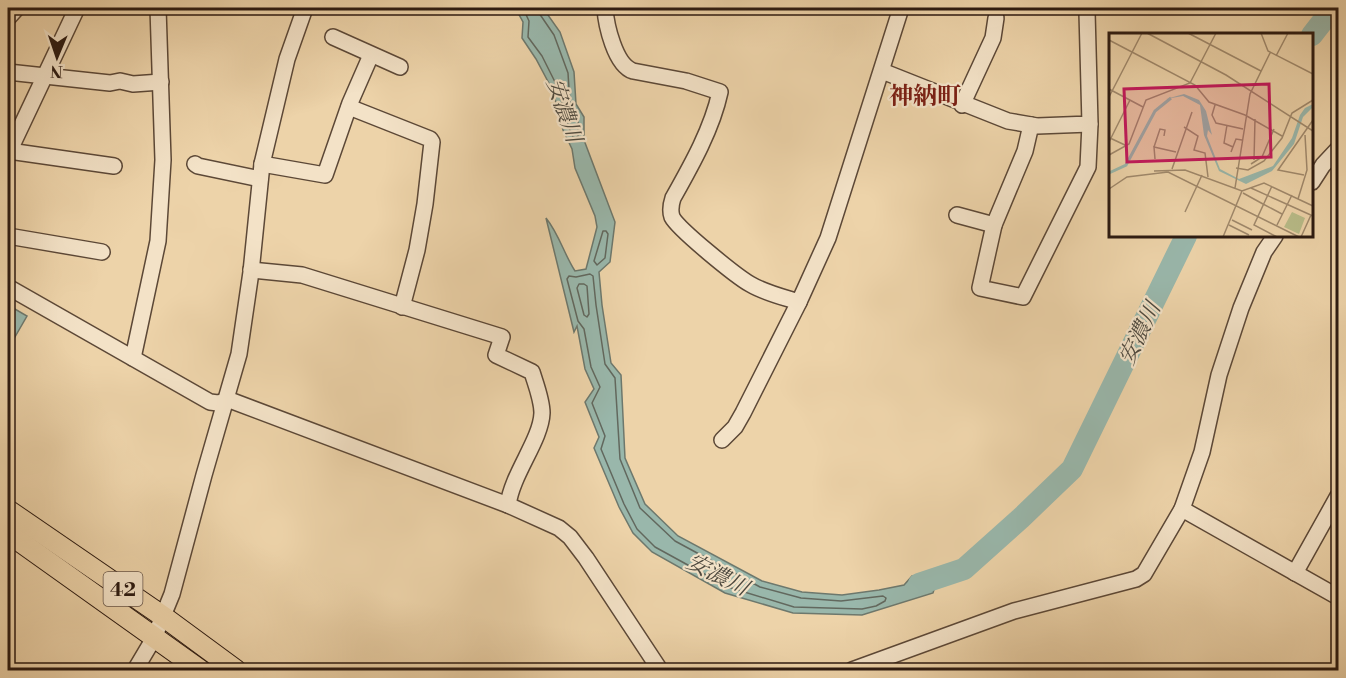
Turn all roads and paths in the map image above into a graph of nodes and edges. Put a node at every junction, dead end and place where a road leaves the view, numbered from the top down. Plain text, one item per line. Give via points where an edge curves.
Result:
1 (17, 8) edge
2 (77, 8) edge
3 (158, 8) edge
4 (304, 8) edge
5 (605, 8) edge
6 (901, 8) edge
7 (1087, 12) dead end
8 (8, 18) edge
9 (996, 18) dead end
10 (333, 37) dead end
11 (371, 55) junction
12 (400, 67) dead end
13 (882, 71) junction
14 (8, 72) edge
15 (45, 76) junction
16 (161, 82) junction
17 (962, 105) junction
18 (349, 107) junction
19 (1090, 124) junction
20 (1031, 125) junction
21 (1338, 149) edge
22 (8, 152) edge
23 (195, 164) dead end
24 (114, 166) dead end
25 (261, 172) junction
26 (1313, 179) edge
27 (957, 215) dead end
28 (994, 225) junction
29 (8, 236) edge
30 (1274, 237) edge
31 (102, 252) dead end
32 (251, 270) junction
33 (8, 286) edge
34 (799, 302) junction
35 (402, 307) junction
36 (133, 358) junction
37 (226, 400) junction
38 (722, 440) dead end
39 (1338, 496) edge
40 (508, 505) junction
41 (1182, 509) junction
42 (8, 510) edge
43 (8, 533) edge
44 (1296, 573) junction
45 (1338, 597) edge
46 (164, 618) junction
47 (154, 638) junction
48 (135, 670) edge
49 (200, 670) edge
50 (236, 670) edge
51 (660, 670) edge
52 (852, 670) edge

1 - 8 street
2 - 15 street
3 - 16 street
4 - 25 street via 287,59
5 - 34 street via 616,53 624,67 720,92 706,132 673,198 673,218 735,274 752,285
6 - 13 street
7 - 19 street
9 - 17 street via 993,38
10 - 11 street
11 - 12 street
11 - 18 street
13 - 17 street
13 - 34 street via 828,238
14 - 15 street
15 - 16 street via 110,83
15 - 22 street
16 - 36 street via 163,160 158,241
17 - 20 street via 1008,122
18 - 25 street via 325,175
18 - 35 street via 432,142 423,215
19 - 20 street
19 - 28 street via 1088,167 1023,297 980,288
20 - 28 street
21 - 26 street
22 - 24 street
23 - 25 street
25 - 32 street
27 - 28 street
29 - 31 street
30 - 41 street via 1241,308 1219,375 1202,452
32 - 35 street via 302,275
32 - 37 street via 239,354
33 - 36 street
34 - 38 street via 740,419
35 - 40 street via 502,337 496,355 532,372 541,418 510,489
36 - 37 street via 210,402
37 - 40 street
37 - 46 street
39 - 44 street
40 - 51 street via 566,532
41 - 44 street
41 - 52 street via 1148,570 1136,579 1014,611
42 - 46 main road, 42
43 - 47 main road, 42
44 - 45 street
46 - 47 street
46 - 50 main road, 42
47 - 48 street
47 - 49 main road, 42

